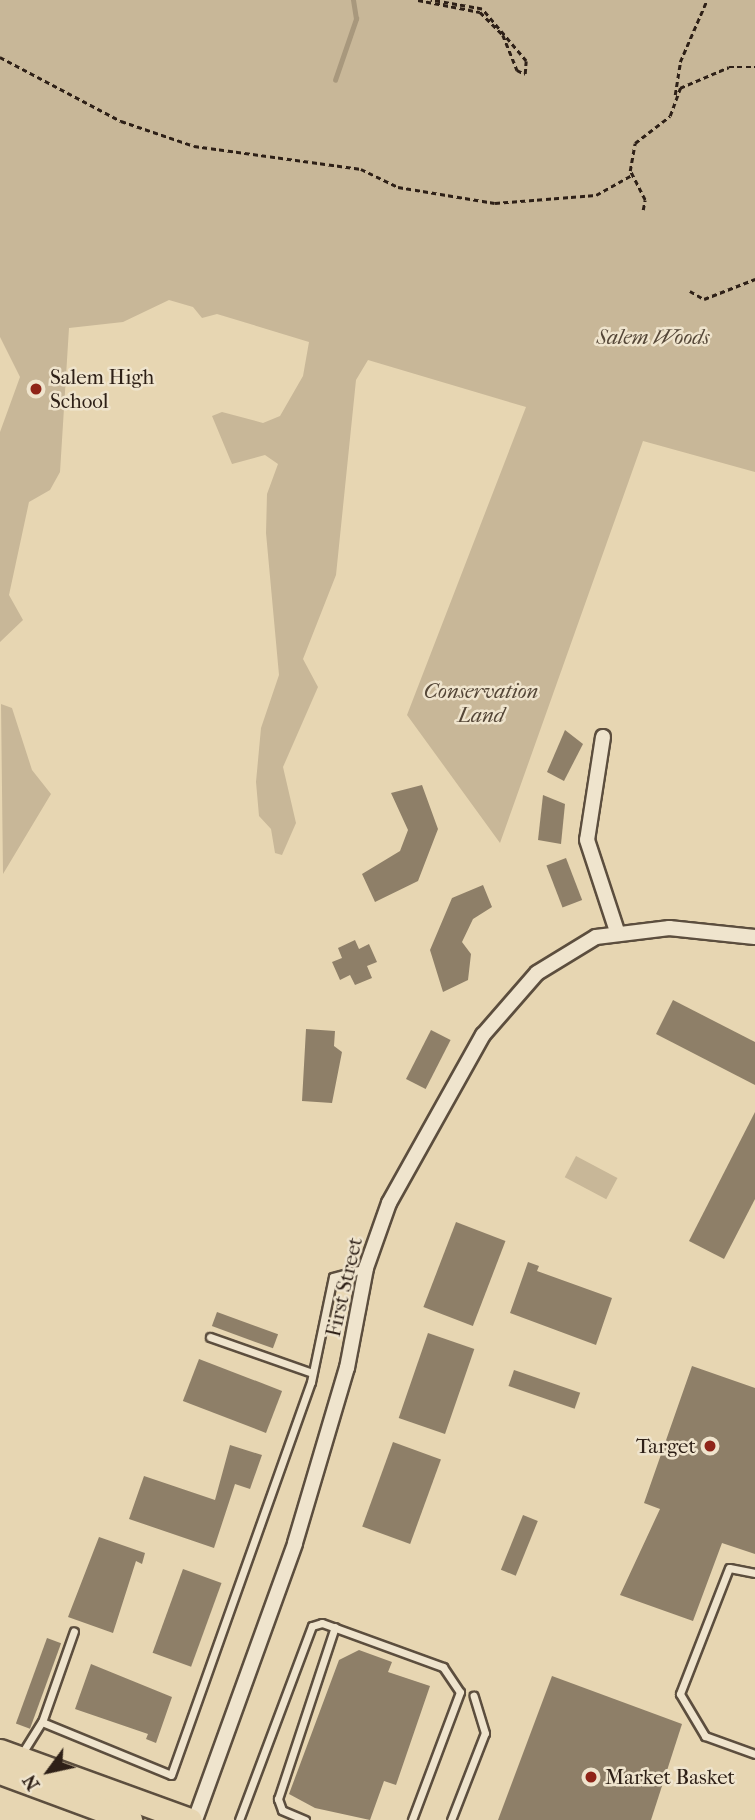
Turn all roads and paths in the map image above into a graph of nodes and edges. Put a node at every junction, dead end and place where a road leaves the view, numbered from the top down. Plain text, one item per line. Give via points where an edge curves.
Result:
1 (418, 0) edge
2 (430, 0) edge
3 (707, 0) edge
4 (455, 1) edge
5 (0, 57) edge
6 (755, 67) edge
7 (675, 98) junction
8 (632, 175) junction
9 (643, 210) dead end
10 (755, 279) edge
11 (690, 291) dead end
12 (603, 737) dead end
13 (617, 931) junction
14 (755, 937) edge
15 (366, 1268) junction
16 (210, 1337) dead end
17 (312, 1373) junction
18 (755, 1573) edge
19 (335, 1627) junction
20 (74, 1631) dead end
21 (474, 1696) dead end
22 (42, 1722) junction
23 (755, 1754) edge
24 (10, 1755) edge
25 (0, 1772) edge
26 (130, 1820) edge
27 (192, 1820) edge
28 (239, 1820) edge
29 (305, 1820) edge
30 (412, 1820) edge
31 (450, 1820) edge

1 - 4 path via 480,12 503,35 517,70 526,74 526,61 494,21 482,9
2 - 4 path
3 - 7 path via 680,62
5 - 8 path via 121,121 194,146 361,169 407,188 495,203 596,195
6 - 7 path via 717,71 680,88
7 - 8 path via 670,116 635,143
8 - 9 path
10 - 11 path via 704,299
12 - 13 street via 587,840
13 - 14 street, First Street via 681,928
13 - 15 street, First Street via 560,954 515,993 484,1035 389,1203
15 - 17 lane via 333,1277
15 - 27 street, First Street via 347,1368 295,1543
16 - 17 lane
17 - 22 lane via 171,1775
18 - 23 lane via 736,1566 727,1571 680,1694 705,1735
19 - 28 lane via 312,1626
19 - 29 lane via 278,1799 282,1810
19 - 30 lane via 443,1667 460,1692
20 - 22 lane
21 - 31 lane via 485,1734
22 - 24 lane
24 - 27 main road
25 - 26 main road

